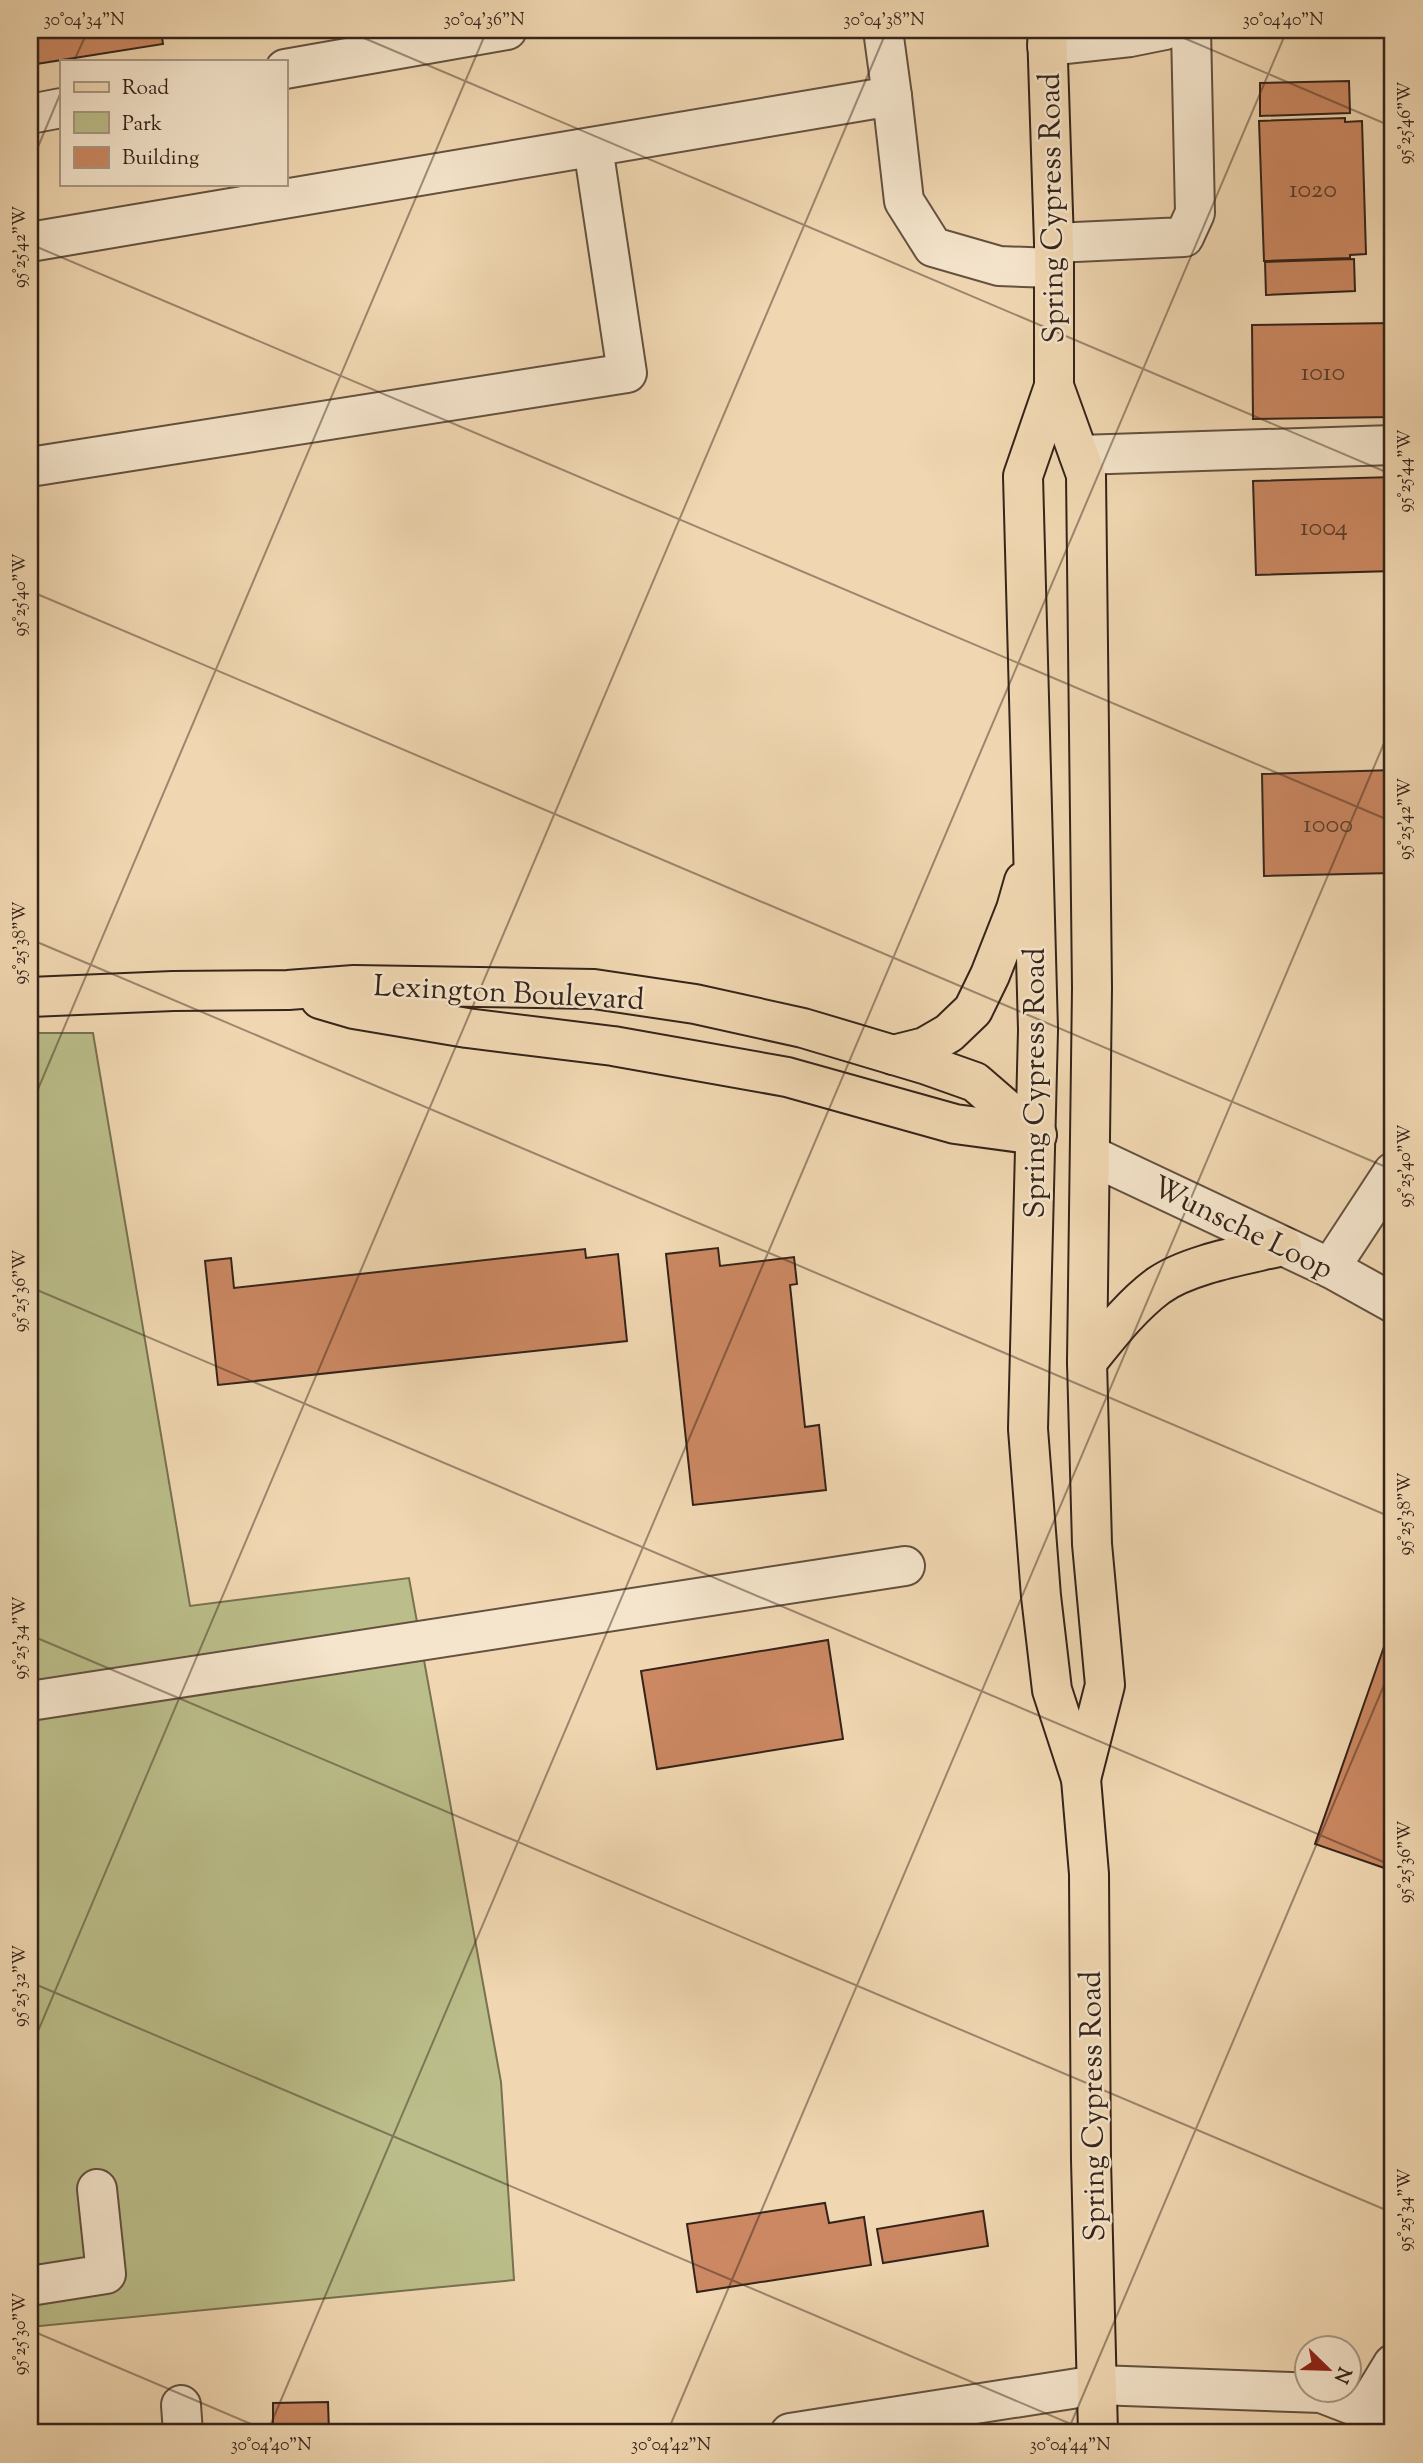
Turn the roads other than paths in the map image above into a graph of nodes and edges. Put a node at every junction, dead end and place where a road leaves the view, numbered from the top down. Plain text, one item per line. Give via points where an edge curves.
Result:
1 (507, 30) edge
2 (883, 30) edge
3 (1164, 30) edge
4 (1191, 30) edge
5 (1047, 38) edge
6 (287, 69) edge
7 (892, 96) junction
8 (60, 108) edge
9 (30, 114) edge
10 (593, 147) junction
11 (30, 242) edge
12 (1054, 256) junction
13 (1054, 386) junction
14 (1393, 445) edge
15 (1079, 456) junction
16 (30, 467) edge
17 (1032, 855) junction
18 (288, 990) junction
19 (30, 997) edge
20 (893, 1055) junction
21 (1036, 1135) junction
22 (1090, 1154) junction
23 (1393, 1172) edge
24 (1282, 1246) junction
25 (1330, 1268) junction
26 (1393, 1303) edge
27 (1087, 1362) junction
28 (905, 1566) dead end
29 (30, 1701) edge
30 (1081, 1779) junction
31 (97, 2189) dead end
32 (30, 2286) edge
33 (1393, 2364) edge
34 (1097, 2385) junction
35 (1379, 2420) edge
36 (790, 2433) edge
37 (1098, 2433) edge

1 - 6 street
2 - 7 street
3 - 5 street via 1130,37
4 - 12 street via 1195,213 1184,237
5 - 12 main road, Spring Cypress Road
7 - 10 street
7 - 12 street via 904,201 933,247 999,266
8 - 9 street
10 - 11 street
10 - 16 street via 627,373
12 - 13 main road, Spring Cypress Road
13 - 15 main road, Spring Cypress Road
13 - 17 main road, Spring Cypress Road via 1023,476
14 - 15 street
15 - 22 main road, Spring Cypress Road via 1086,475
17 - 20 main road via 1017,909 973,1010 949,1033 925,1047
17 - 21 main road, Spring Cypress Road
18 - 19 main road, Lexington Boulevard
18 - 20 main road, Lexington Boulevard via 354,985 594,989 695,1004 803,1028
18 - 21 main road, Lexington Boulevard via 367,1011 788,1077 955,1124
20 - 21 main road, Lexington Boulevard via 975,1082
21 - 22 main road, Lexington Boulevard
21 - 30 main road, Spring Cypress Road via 1028,1429 1052,1690
22 - 24 street, Wunsche Loop
22 - 27 main road, Spring Cypress Road
23 - 25 street
24 - 25 street, Wunsche Loop
24 - 27 main road via 1199,1267 1160,1284
25 - 26 street, Wunsche Loop
27 - 30 main road, Spring Cypress Road via 1092,1544 1105,1685
28 - 29 street
30 - 34 main road, Spring Cypress Road via 1089,1874
31 - 32 street via 106,2274
33 - 35 street
34 - 35 street via 1321,2393
34 - 36 street
34 - 37 main road, Spring Cypress Road

